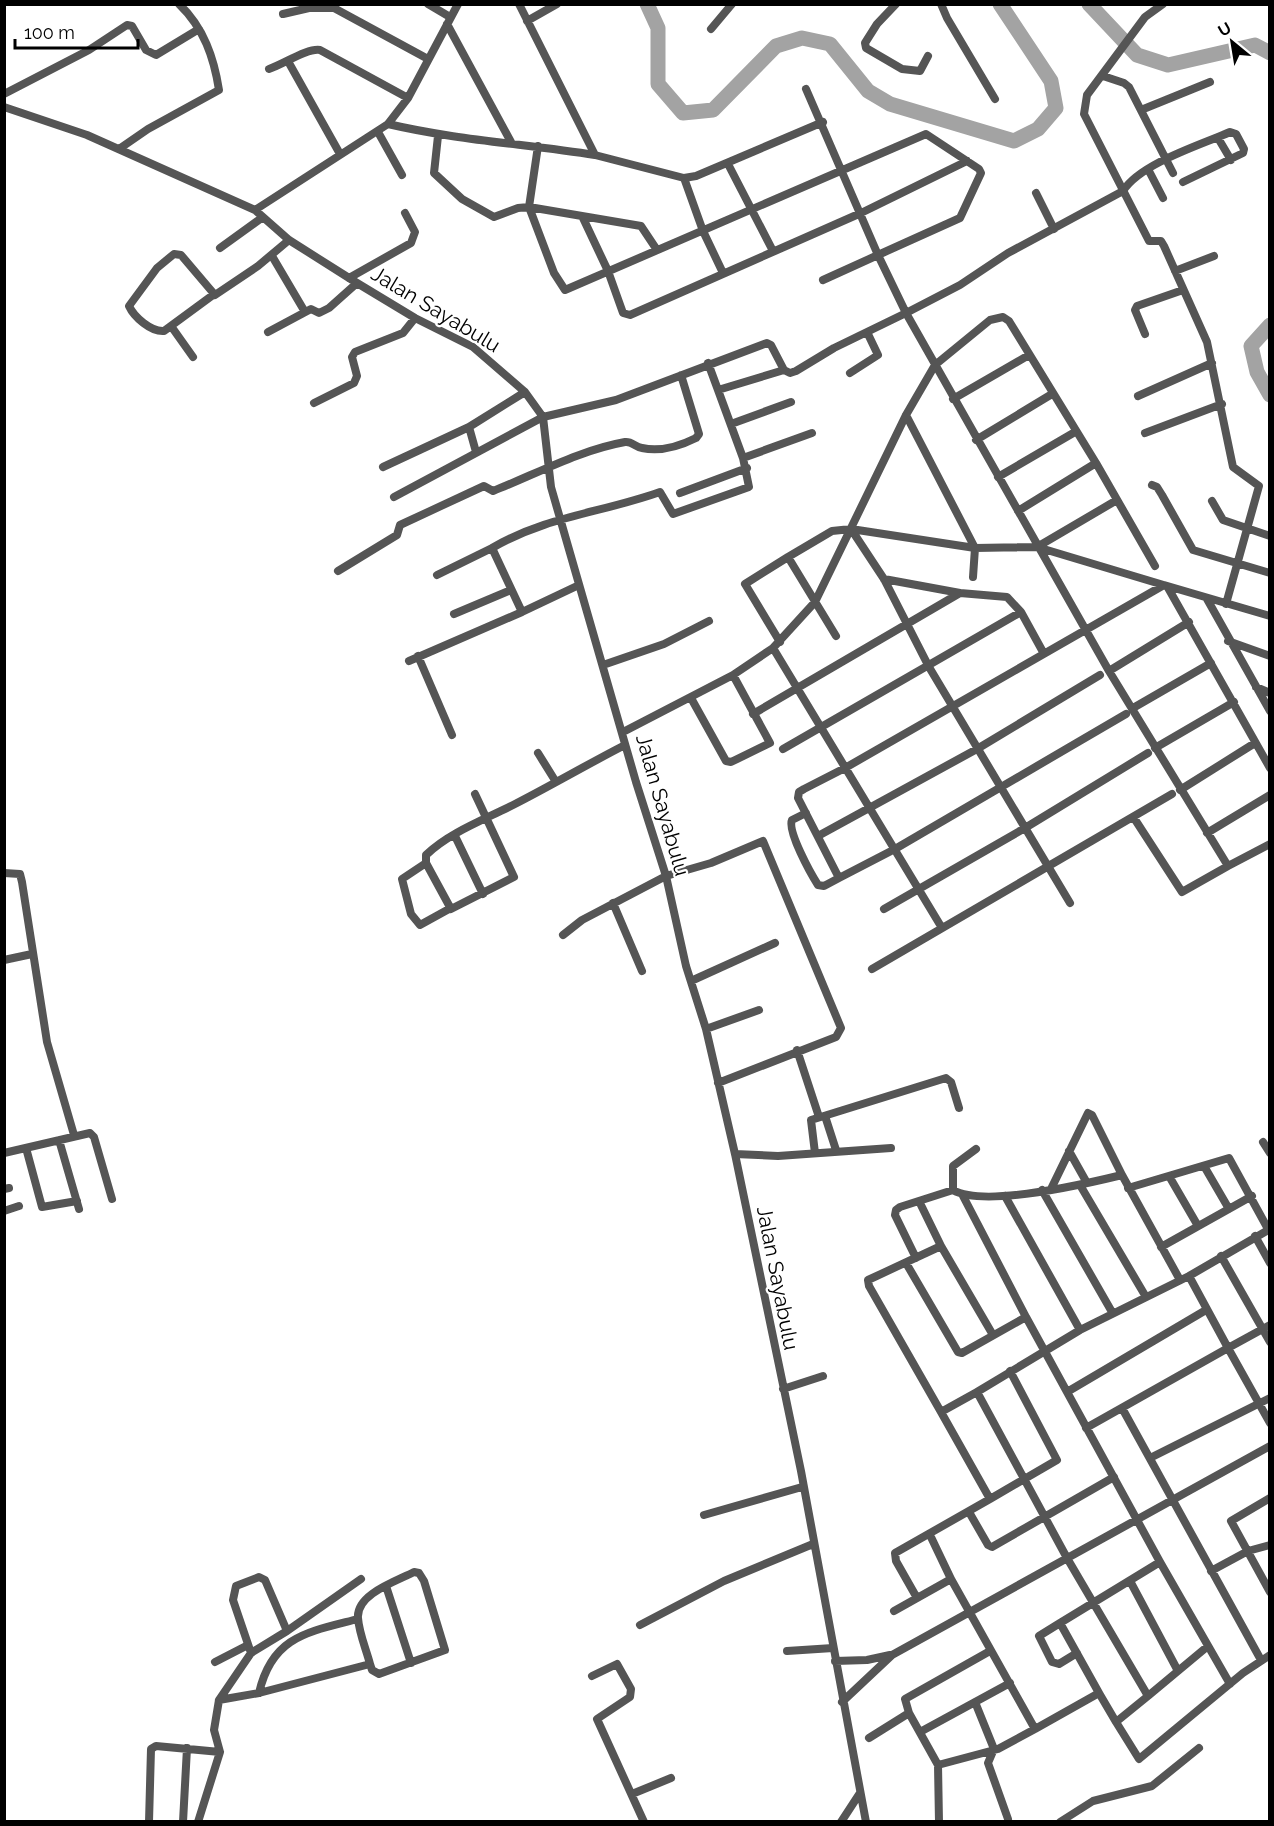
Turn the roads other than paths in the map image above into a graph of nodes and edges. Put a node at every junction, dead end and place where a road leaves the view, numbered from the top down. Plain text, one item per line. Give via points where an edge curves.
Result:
1 (179, 4) edge
2 (428, 4) edge
3 (458, 4) edge
4 (519, 4) edge
5 (557, 4) edge
6 (732, 4) edge
7 (896, 4) edge
8 (941, 4) edge
9 (1159, 5) edge
10 (334, 6) edge
11 (283, 14) dead end
12 (448, 20) junction
13 (527, 21) junction
14 (199, 29) junction
15 (711, 29) dead end
16 (928, 56) dead end
17 (428, 59) junction
18 (289, 63) junction
19 (269, 69) dead end
20 (1105, 73) junction
21 (1210, 82) dead end
22 (806, 89) dead end
23 (4, 94) edge
24 (408, 98) junction
25 (995, 99) dead end
26 (4, 107) edge
27 (1141, 110) junction
28 (822, 122) junction
29 (388, 123) junction
30 (378, 132) junction
31 (438, 136) junction
32 (1218, 138) junction
33 (511, 142) junction
34 (538, 146) junction
35 (118, 149) junction
36 (340, 154) junction
37 (595, 155) junction
38 (1166, 160) junction
39 (1231, 160) junction
40 (967, 161) junction
41 (728, 164) junction
42 (842, 168) junction
43 (1149, 171) junction
44 (1173, 173) dead end
45 (402, 175) dead end
46 (684, 178) junction
47 (1184, 182) dead end
48 (1124, 191) junction
49 (1036, 193) dead end
50 (1164, 198) dead end
51 (529, 207) junction
52 (750, 209) junction
53 (255, 210) junction
54 (405, 213) dead end
55 (861, 213) junction
56 (263, 217) junction
57 (583, 218) junction
58 (1054, 229) junction
59 (703, 231) junction
60 (290, 240) junction
61 (220, 248) dead end
62 (657, 250) junction
63 (773, 251) junction
64 (878, 255) junction
65 (1214, 255) dead end
66 (272, 256) junction
67 (608, 271) junction
68 (1175, 271) junction
69 (723, 273) junction
70 (349, 278) junction
71 (823, 280) dead end
72 (357, 283) junction
73 (1183, 290) junction
74 (213, 295) junction
75 (305, 312) junction
76 (906, 313) junction
77 (415, 318) junction
78 (171, 326) junction
79 (268, 332) dead end
80 (867, 332) junction
81 (1145, 334) dead end
82 (1029, 355) junction
83 (194, 357) dead end
84 (708, 363) junction
85 (1212, 363) junction
86 (935, 366) junction
87 (784, 370) junction
88 (850, 373) dead end
89 (681, 375) junction
90 (718, 390) junction
91 (525, 392) junction
92 (1052, 394) junction
93 (1137, 396) dead end
94 (953, 399) junction
95 (791, 402) dead end
96 (314, 403) dead end
97 (1222, 404) junction
98 (906, 415) junction
99 (543, 417) junction
100 (731, 424) junction
101 (469, 427) junction
102 (1075, 432) junction
103 (812, 433) dead end
104 (1145, 433) dead end
105 (976, 440) junction
106 (476, 452) junction
107 (743, 458) junction
108 (1096, 463) junction
109 (383, 467) dead end
110 (747, 468) junction
111 (549, 469) junction
112 (998, 477) junction
113 (1152, 485) dead end
114 (680, 493) dead end
115 (394, 497) dead end
116 (1117, 500) junction
117 (1212, 501) dead end
118 (1018, 511) junction
119 (560, 518) junction
120 (1248, 528) junction
121 (851, 529) junction
122 (1269, 536) edge
123 (1037, 547) junction
124 (492, 548) junction
125 (975, 548) junction
126 (788, 557) junction
127 (1238, 564) junction
128 (1155, 566) dead end
129 (338, 570) dead end
130 (1269, 573) edge
131 (437, 575) dead end
132 (973, 577) dead end
133 (884, 579) junction
134 (579, 585) junction
135 (1167, 585) junction
136 (512, 590) junction
137 (960, 593) junction
138 (1207, 599) junction
139 (815, 602) junction
140 (1226, 604) junction
141 (522, 612) junction
142 (1021, 612) junction
143 (454, 614) dead end
144 (1269, 616) edge
145 (709, 621) dead end
146 (1189, 622) junction
147 (906, 623) junction
148 (1084, 628) junction
149 (836, 636) dead end
150 (1228, 640) junction
151 (780, 642) junction
152 (773, 648) junction
153 (1044, 652) junction
154 (418, 656) junction
155 (1269, 656) edge
156 (409, 661) dead end
157 (1212, 663) junction
158 (603, 665) junction
159 (929, 667) junction
160 (1109, 671) junction
161 (733, 675) junction
162 (1100, 675) dead end
163 (1254, 686) junction
164 (798, 687) junction
165 (1269, 693) edge
166 (691, 698) junction
167 (1233, 702) junction
168 (953, 706) junction
169 (1133, 708) junction
170 (1269, 711) edge
171 (753, 714) junction
172 (1126, 714) dead end
173 (821, 728) junction
174 (623, 732) junction
175 (452, 735) dead end
176 (1256, 742) junction
177 (625, 745) junction
178 (783, 749) dead end
179 (977, 749) junction
180 (1152, 751) junction
181 (538, 753) dead end
182 (845, 768) junction
183 (1269, 768) edge
184 (556, 782) junction
185 (1002, 786) junction
186 (1180, 789) junction
187 (475, 794) dead end
188 (1172, 794) dead end
189 (1269, 795) edge
190 (871, 808) junction
191 (806, 813) junction
192 (488, 818) junction
193 (1134, 818) junction
194 (1025, 828) junction
195 (1207, 833) junction
196 (455, 836) junction
197 (818, 836) junction
198 (1269, 844) edge
199 (896, 849) junction
200 (426, 863) junction
201 (1228, 866) junction
202 (1049, 867) junction
203 (4, 873) edge
204 (666, 876) junction
205 (839, 878) junction
206 (918, 889) junction
207 (483, 894) junction
208 (613, 903) junction
209 (1070, 903) dead end
210 (449, 909) junction
211 (884, 909) dead end
212 (942, 928) junction
213 (563, 935) dead end
214 (775, 943) dead end
215 (32, 954) junction
216 (4, 960) edge
217 (872, 969) dead end
218 (642, 971) dead end
219 (691, 981) junction
220 (759, 1010) dead end
221 (706, 1029) junction
222 (797, 1050) junction
223 (718, 1083) junction
224 (959, 1108) dead end
225 (822, 1116) junction
226 (74, 1135) junction
227 (59, 1140) junction
228 (1263, 1143) dead end
229 (26, 1148) junction
230 (891, 1148) dead end
231 (976, 1149) dead end
232 (836, 1150) junction
233 (1070, 1151) junction
234 (4, 1153) edge
235 (815, 1153) junction
236 (1269, 1153) edge
237 (735, 1154) junction
238 (1204, 1166) junction
239 (1122, 1175) junction
240 (1169, 1176) junction
241 (1083, 1184) junction
242 (1128, 1188) junction
243 (953, 1190) junction
244 (1047, 1190) junction
245 (963, 1196) junction
246 (1005, 1196) junction
247 (1252, 1196) junction
248 (112, 1199) dead end
249 (919, 1201) junction
250 (19, 1206) dead end
251 (1229, 1209) junction
252 (4, 1211) edge
253 (1198, 1226) junction
254 (1269, 1229) edge
255 (1255, 1236) junction
256 (941, 1246) junction
257 (1161, 1247) junction
258 (1221, 1256) junction
259 (916, 1258) junction
260 (906, 1263) junction
261 (1269, 1263) edge
262 (1188, 1276) junction
263 (1180, 1280) junction
264 (1146, 1297) junction
265 (1206, 1310) junction
266 (1112, 1312) junction
267 (1026, 1317) junction
268 (1266, 1327) edge
269 (1080, 1330) junction
270 (993, 1335) junction
271 (1269, 1342) edge
272 (1228, 1348) junction
273 (1046, 1350) junction
274 (1010, 1371) junction
275 (823, 1376) dead end
276 (783, 1389) junction
277 (977, 1392) junction
278 (1067, 1392) junction
279 (1269, 1398) edge
280 (1258, 1404) junction
281 (1122, 1408) junction
282 (941, 1412) junction
283 (1269, 1423) edge
284 (1086, 1428) junction
285 (1269, 1446) edge
286 (1150, 1458) junction
287 (1114, 1477) junction
288 (1025, 1480) junction
289 (802, 1487) junction
290 (1172, 1498) junction
291 (1269, 1498) edge
292 (990, 1499) junction
293 (969, 1512) junction
294 (704, 1515) dead end
295 (1046, 1518) junction
296 (1136, 1518) junction
297 (930, 1535) junction
298 (813, 1544) junction
299 (1269, 1545) edge
300 (1248, 1551) junction
301 (1067, 1558) junction
302 (1160, 1562) junction
303 (1211, 1571) junction
304 (361, 1579) dead end
305 (951, 1579) junction
306 (1131, 1581) junction
307 (386, 1586) junction
308 (1269, 1592) edge
309 (917, 1598) junction
310 (1093, 1601) junction
311 (894, 1611) dead end
312 (970, 1613) junction
313 (358, 1619) junction
314 (1060, 1623) junction
315 (640, 1624) dead end
316 (287, 1631) junction
317 (1208, 1646) junction
318 (833, 1648) junction
319 (250, 1649) junction
320 (787, 1651) dead end
321 (990, 1651) junction
322 (1077, 1653) junction
323 (892, 1655) junction
324 (1269, 1655) edge
325 (1262, 1660) junction
326 (835, 1661) junction
327 (215, 1662) dead end
328 (411, 1663) junction
329 (370, 1664) junction
330 (1178, 1671) junction
331 (592, 1676) dead end
332 (1010, 1683) junction
333 (1230, 1684) junction
334 (260, 1693) junction
335 (1099, 1693) junction
336 (1148, 1696) junction
337 (219, 1700) junction
338 (842, 1702) junction
339 (975, 1702) junction
340 (909, 1713) junction
341 (1116, 1722) junction
342 (1035, 1729) junction
343 (920, 1732) junction
344 (869, 1738) dead end
345 (188, 1748) junction
346 (1199, 1748) dead end
347 (994, 1749) junction
348 (220, 1752) junction
349 (938, 1765) junction
350 (671, 1778) dead end
351 (860, 1793) junction
352 (632, 1794) junction
353 (1008, 1819) dead end
354 (148, 1821) edge
355 (183, 1821) edge
356 (198, 1821) edge
357 (644, 1821) edge
358 (841, 1821) edge
359 (866, 1821) edge
360 (939, 1821) edge
361 (1059, 1821) edge

1 - 14 street
2 - 12 street
3 - 12 street
4 - 13 street
5 - 13 street
6 - 15 street
7 - 16 street via 873,29 866,48 902,69 920,71
8 - 25 street
9 - 20 street via 1145,17
10 - 11 street
10 - 17 street
12 - 17 street
12 - 33 street
13 - 37 street
14 - 23 street via 156,55 146,50 132,26 127,25
14 - 35 street via 216,68 219,90
17 - 24 street
18 - 19 street
18 - 24 street via 310,50 320,50
18 - 36 street
20 - 27 street via 1129,87
20 - 48 street via 1087,95 1084,114
21 - 27 street
22 - 28 street
24 - 29 street
26 - 35 street, Jalan Sayabulu
27 - 38 street
28 - 41 street
28 - 42 street
29 - 30 street
29 - 31 street
30 - 36 street
30 - 45 street
31 - 33 street
31 - 51 street via 434,173 462,199 494,217
32 - 38 street
32 - 39 street
32 - 39 street via 1230,132 1236,134 1244,151
33 - 34 street
34 - 37 street
34 - 51 street
35 - 53 street, Jalan Sayabulu
36 - 53 street
37 - 46 street
38 - 43 street
38 - 44 street
39 - 47 street
40 - 42 street via 922,134
40 - 55 street
40 - 64 street via 981,173 960,218
41 - 46 street
41 - 52 street
42 - 52 street
42 - 55 street
43 - 48 street via 1135,178
43 - 50 street
46 - 59 street
48 - 58 street
48 - 68 street via 1149,241 1161,241
49 - 58 street
51 - 57 street
51 - 67 street via 554,273 565,290
52 - 59 street
52 - 63 street
53 - 56 street, Jalan Sayabulu
54 - 70 street via 415,232 411,243
55 - 63 street
55 - 64 street
56 - 60 street, Jalan Sayabulu
56 - 61 street
57 - 62 street via 641,226
57 - 67 street
58 - 76 street
59 - 62 street
59 - 69 street
60 - 66 street
60 - 70 street, Jalan Sayabulu
62 - 67 street
63 - 69 street
64 - 71 street
64 - 76 street
65 - 68 street
66 - 74 street
66 - 75 street
67 - 69 street via 623,314 630,315
68 - 73 street
70 - 72 street, Jalan Sayabulu
72 - 75 street via 329,308 319,313 311,309
72 - 77 street, Jalan Sayabulu
73 - 81 street via 1137,306 1135,310
73 - 85 street via 1207,342
74 - 78 street
74 - 78 street via 181,255 174,254 129,306 131,312 157,332
75 - 79 street
76 - 80 street
76 - 86 street
77 - 91 street, Jalan Sayabulu via 473,347
77 - 96 street via 403,333 355,352 354,383
78 - 83 street
80 - 87 street via 796,371
80 - 88 street via 878,355
82 - 86 street via 1003,317 990,320
82 - 92 street
82 - 94 street
84 - 87 street via 767,343
84 - 89 street
84 - 90 street
85 - 93 street
85 - 97 street
86 - 94 street
86 - 98 street
87 - 90 street
89 - 99 street via 616,400
89 - 111 street via 699,434 696,438 670,448 645,449 628,442
90 - 100 street
91 - 99 street, Jalan Sayabulu
91 - 101 street
92 - 102 street
92 - 105 street
94 - 105 street
95 - 100 street
97 - 104 street
97 - 120 street via 1233,467 1259,486
98 - 121 street
98 - 125 street
99 - 106 street
99 - 111 street, Jalan Sayabulu
100 - 107 street
101 - 106 street
101 - 109 street
102 - 108 street
102 - 112 street
103 - 107 street
105 - 112 street
106 - 115 street
107 - 110 street
108 - 116 street
108 - 118 street
110 - 114 street
110 - 119 street via 748,489 675,514 660,492
111 - 119 street, Jalan Sayabulu
111 - 129 street via 491,492 484,486 424,512 400,525 397,535
112 - 118 street
113 - 127 street via 1157,487 1193,550
116 - 123 street
116 - 128 street
117 - 120 street via 1223,520
118 - 123 street
119 - 124 street
119 - 134 street, Jalan Sayabulu
120 - 122 street
120 - 127 street
121 - 125 street
121 - 126 street via 832,531
121 - 133 street
121 - 139 street
123 - 125 street
123 - 135 street
123 - 148 street
124 - 131 street
124 - 136 street
125 - 132 street
126 - 139 street
126 - 151 street via 745,584
127 - 130 street
127 - 140 street
133 - 137 street
133 - 147 street
134 - 141 street
134 - 158 street, Jalan Sayabulu
135 - 138 street
135 - 146 street
135 - 148 street
136 - 141 street
136 - 143 street
137 - 142 street via 1004,596
137 - 147 street
138 - 140 street
138 - 150 street
139 - 149 street
139 - 151 street
140 - 144 street
141 - 154 street
142 - 153 street
142 - 159 street
145 - 158 street via 664,644
146 - 157 street
146 - 160 street
147 - 159 street
147 - 164 street
148 - 153 street
148 - 160 street
150 - 155 street
150 - 163 street
151 - 152 street
152 - 161 street
152 - 164 street
153 - 168 street
154 - 156 street
154 - 175 street
157 - 167 street
157 - 169 street
158 - 174 street, Jalan Sayabulu
159 - 168 street
159 - 173 street
160 - 169 street
161 - 166 street
161 - 171 street
162 - 179 street
163 - 165 street
163 - 170 street
164 - 171 street
164 - 173 street
166 - 171 street via 728,762 770,743
166 - 174 street
167 - 176 street
167 - 180 street
168 - 179 street
168 - 182 street
169 - 180 street
172 - 185 street
173 - 178 street
173 - 182 street
174 - 177 street, Jalan Sayabulu
176 - 183 street
176 - 186 street
177 - 184 street
177 - 204 street, Jalan Sayabulu
179 - 185 street
179 - 190 street
180 - 186 street
180 - 194 street
181 - 184 street
182 - 190 street
182 - 191 street via 799,792
184 - 192 street
185 - 194 street
185 - 199 street
186 - 195 street
187 - 192 street
188 - 193 street
189 - 195 street
190 - 197 street
190 - 199 street
191 - 197 street
191 - 205 street via 790,823 808,866 818,885
192 - 196 street
192 - 207 street via 514,877
193 - 201 street via 1182,892
193 - 202 street
194 - 202 street
194 - 206 street
195 - 201 street
196 - 200 street via 431,850
196 - 207 street
197 - 205 street
198 - 201 street
199 - 205 street
199 - 206 street
200 - 210 street
200 - 210 street via 401,881 411,914 420,925
202 - 209 street
202 - 212 street
203 - 215 street via 20,874
204 - 208 street
204 - 219 street, Jalan Sayabulu
204 - 222 street via 711,863 763,841 841,1028 836,1037
206 - 211 street
206 - 212 street
207 - 210 street
208 - 213 street
208 - 218 street
212 - 217 street
214 - 219 street
215 - 216 street
215 - 226 street via 47,1042
219 - 221 street, Jalan Sayabulu
220 - 221 street
221 - 223 street, Jalan Sayabulu
222 - 223 street
222 - 225 street
223 - 237 street, Jalan Sayabulu
224 - 225 street via 946,1078
225 - 232 street
225 - 235 street via 810,1122
226 - 227 street
226 - 248 street via 88,1133 94,1137
227 - 229 street
227 - 229 street via 78,1205 42,1207
228 - 236 street
229 - 234 street
230 - 232 street
231 - 243 street via 953,1166
232 - 235 street
233 - 239 street via 1089,1113
233 - 241 street
233 - 244 street
235 - 237 street
237 - 276 street, Jalan Sayabulu
238 - 240 street
238 - 247 street via 1229,1158
238 - 251 street
239 - 241 street
239 - 242 street
240 - 242 street
240 - 253 street
241 - 244 street
241 - 264 street
242 - 257 street
243 - 245 street
243 - 249 street
244 - 246 street
244 - 266 street
245 - 246 street
245 - 267 street
246 - 269 street
247 - 251 street
247 - 254 street
249 - 256 street
249 - 259 street via 896,1210 895,1215
250 - 252 street
251 - 253 street
253 - 257 street
254 - 255 street
255 - 258 street
255 - 261 street
256 - 259 street
256 - 270 street
257 - 263 street
258 - 262 street
258 - 268 street
259 - 260 street
260 - 270 street via 955,1349 962,1353
260 - 282 street via 867,1282
262 - 263 street
262 - 265 street
263 - 264 street
264 - 266 street
265 - 272 street
265 - 278 street
266 - 269 street
267 - 270 street
267 - 273 street
268 - 271 street
268 - 272 street
269 - 273 street
272 - 280 street
272 - 281 street
273 - 274 street
273 - 278 street
274 - 277 street
274 - 288 street via 1057,1460
275 - 276 street
276 - 289 street, Jalan Sayabulu
277 - 282 street
277 - 288 street
278 - 284 street
279 - 280 street
280 - 283 street
280 - 286 street
281 - 284 street
281 - 286 street
282 - 292 street
284 - 287 street
285 - 290 street
286 - 290 street
287 - 295 street
287 - 296 street
288 - 292 street
288 - 295 street
289 - 294 street
289 - 298 street, Jalan Sayabulu
290 - 296 street
290 - 303 street
291 - 300 street via 1231,1521
292 - 293 street
293 - 295 street via 992,1547
293 - 297 street
295 - 301 street
296 - 301 street
296 - 302 street
297 - 305 street
297 - 309 street via 895,1552 894,1557
298 - 315 street via 724,1581
298 - 318 street, Jalan Sayabulu
299 - 300 street
300 - 303 street
300 - 308 street
301 - 310 street
301 - 312 street
302 - 306 street
302 - 317 street
303 - 325 street
304 - 316 street
305 - 309 street
305 - 312 street
306 - 310 street
306 - 330 street
307 - 313 street via 362,1603
307 - 328 street
307 - 328 street via 414,1572 424,1581 445,1649
309 - 311 street
310 - 314 street
310 - 336 street
312 - 321 street
312 - 323 street
313 - 329 street
313 - 334 street via 308,1633 284,1647 272,1658
314 - 322 street
314 - 322 street via 1039,1636 1052,1662 1059,1664
316 - 319 street
316 - 319 street via 261,1577 236,1586 232,1596
317 - 330 street
317 - 333 street
318 - 320 street
318 - 326 street, Jalan Sayabulu
319 - 327 street
319 - 337 street
321 - 332 street
321 - 340 street via 907,1696 904,1702
322 - 335 street
323 - 326 street
323 - 338 street
324 - 325 street
325 - 333 street
326 - 338 street, Jalan Sayabulu
328 - 329 street via 379,1674
329 - 334 street
330 - 336 street
331 - 352 street via 617,1664 631,1689 630,1697 597,1719
332 - 339 street
332 - 342 street
333 - 341 street via 1139,1759
334 - 337 street
335 - 341 street
335 - 342 street
336 - 341 street
337 - 348 street via 213,1731
338 - 351 street, Jalan Sayabulu
339 - 343 street
339 - 347 street
340 - 343 street
340 - 344 street
342 - 347 street
343 - 349 street
345 - 348 street
345 - 354 street via 152,1749
345 - 355 street
346 - 361 street via 1152,1786 1093,1801
347 - 349 street
347 - 353 street via 988,1762
348 - 356 street
349 - 360 street
350 - 352 street
351 - 358 street
351 - 359 street, Jalan Sayabulu
352 - 357 street

